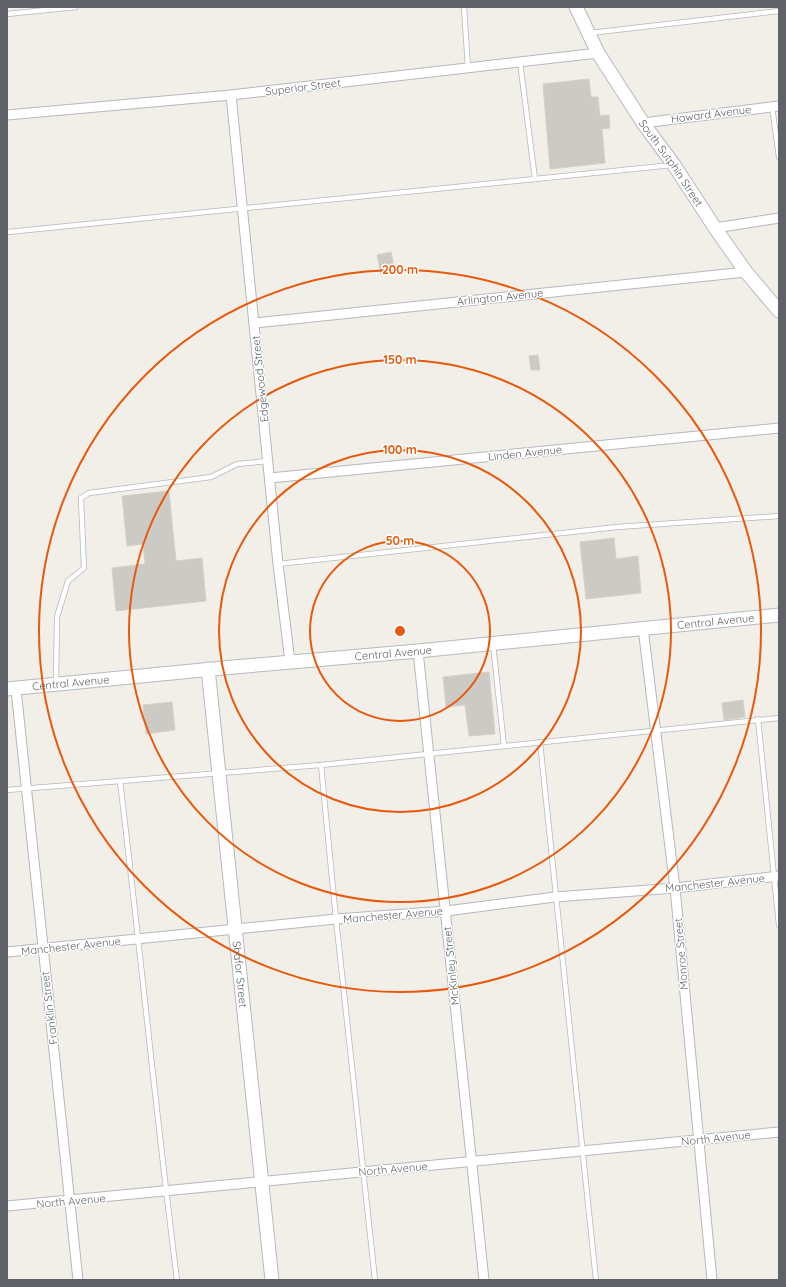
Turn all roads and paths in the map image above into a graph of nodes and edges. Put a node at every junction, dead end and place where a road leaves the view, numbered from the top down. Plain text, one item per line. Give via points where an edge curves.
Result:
1 (76, 7) edge
2 (464, 7) edge
3 (576, 7) edge
4 (779, 11) edge
5 (7, 14) edge
6 (588, 33) junction
7 (598, 54) junction
8 (520, 62) junction
9 (468, 68) junction
10 (231, 95) junction
11 (775, 106) edge
12 (7, 115) edge
13 (643, 123) junction
14 (779, 157) edge
15 (674, 165) junction
16 (535, 179) junction
17 (241, 208) junction
18 (779, 218) edge
19 (715, 228) junction
20 (8, 232) edge
21 (746, 272) junction
22 (779, 310) edge
23 (255, 323) junction
24 (779, 428) edge
25 (269, 461) junction
26 (270, 478) junction
27 (779, 516) edge
28 (278, 564) junction
29 (779, 615) edge
30 (643, 628) junction
31 (493, 644) junction
32 (418, 651) junction
33 (290, 662) junction
34 (208, 669) junction
35 (56, 684) junction
36 (11, 689) edge
37 (779, 718) edge
38 (758, 720) junction
39 (656, 729) junction
40 (540, 742) junction
41 (504, 746) junction
42 (430, 752) junction
43 (321, 765) junction
44 (218, 772) junction
45 (120, 781) junction
46 (27, 788) junction
47 (7, 790) edge
48 (776, 876) edge
49 (675, 888) junction
50 (555, 897) junction
51 (446, 911) junction
52 (336, 919) junction
53 (779, 925) edge
54 (235, 929) junction
55 (140, 939) junction
56 (42, 949) junction
57 (7, 952) edge
58 (779, 1132) edge
59 (699, 1140) junction
60 (583, 1150) junction
61 (470, 1162) junction
62 (364, 1172) junction
63 (263, 1182) junction
64 (166, 1192) junction
65 (71, 1201) junction
66 (7, 1206) edge
67 (78, 1280) edge
68 (177, 1280) edge
69 (272, 1280) edge
70 (375, 1280) edge
71 (484, 1280) edge
72 (596, 1280) edge
73 (712, 1280) edge

1 - 5 lane
2 - 9 lane
3 - 6 street, South Sutphin Street
4 - 6 lane
6 - 7 street, South Sutphin Street
7 - 8 street, Superior Street
7 - 13 street, South Sutphin Street
8 - 9 street, Superior Street
8 - 16 lane
9 - 10 street, Superior Street
10 - 12 street, Superior Street
10 - 17 street, Edgewood Street
11 - 13 street, Howard Avenue
11 - 14 lane
13 - 15 street, South Sutphin Street
15 - 16 lane
15 - 19 street, South Sutphin Street
16 - 17 lane
17 - 20 lane
17 - 23 street, Edgewood Street
18 - 19 street
19 - 21 street, South Sutphin Street
21 - 22 street, South Sutphin Street
21 - 23 street, Arlington Avenue
23 - 25 street, Edgewood Street
24 - 26 street, Linden Avenue
25 - 26 street, Edgewood Street
25 - 35 lane via 236,464 211,477 89,492 81,498 84,568 68,582 57,617
26 - 28 street, Edgewood Street
27 - 28 lane via 617,527
28 - 33 street, Edgewood Street
29 - 30 street, Central Avenue
30 - 31 street, Central Avenue
30 - 39 street, Monroe Street
31 - 32 street, Central Avenue
31 - 41 lane
32 - 33 street, Central Avenue
32 - 42 street, McKinley Street
33 - 34 street, Central Avenue
34 - 35 street, Central Avenue
34 - 44 street, Shafor Street
35 - 36 street, Central Avenue
36 - 46 street, Franklin Street
37 - 38 lane
38 - 39 lane
38 - 48 lane
39 - 40 lane
39 - 49 street, Monroe Street
40 - 41 lane
40 - 50 lane
41 - 42 lane
42 - 43 lane
42 - 51 street, McKinley Street
43 - 44 lane
43 - 52 lane
44 - 45 lane
44 - 54 street, Shafor Street
45 - 46 lane
45 - 55 lane
46 - 47 lane
46 - 56 street, Franklin Street
48 - 49 street, Manchester Avenue
48 - 53 lane
49 - 50 street, Manchester Avenue
49 - 59 street, Monroe Street
50 - 51 street, Manchester Avenue
50 - 60 lane
51 - 52 street, Manchester Avenue
51 - 61 street, McKinley Street
52 - 54 street, Manchester Avenue
52 - 62 lane
54 - 55 street, Manchester Avenue
54 - 63 street, Shafor Street
55 - 56 street, Manchester Avenue
55 - 64 lane
56 - 57 street, Manchester Avenue
56 - 65 street, Franklin Street
58 - 59 street, North Avenue
59 - 60 street, North Avenue
59 - 73 street, Monroe Street
60 - 61 street, North Avenue
60 - 72 lane
61 - 62 street, North Avenue
61 - 71 street, McKinley Street
62 - 63 street, North Avenue
62 - 70 lane
63 - 64 street, North Avenue
63 - 69 street, Shafor Street
64 - 65 street, North Avenue
64 - 68 lane
65 - 66 street, North Avenue
65 - 67 street, Franklin Street

